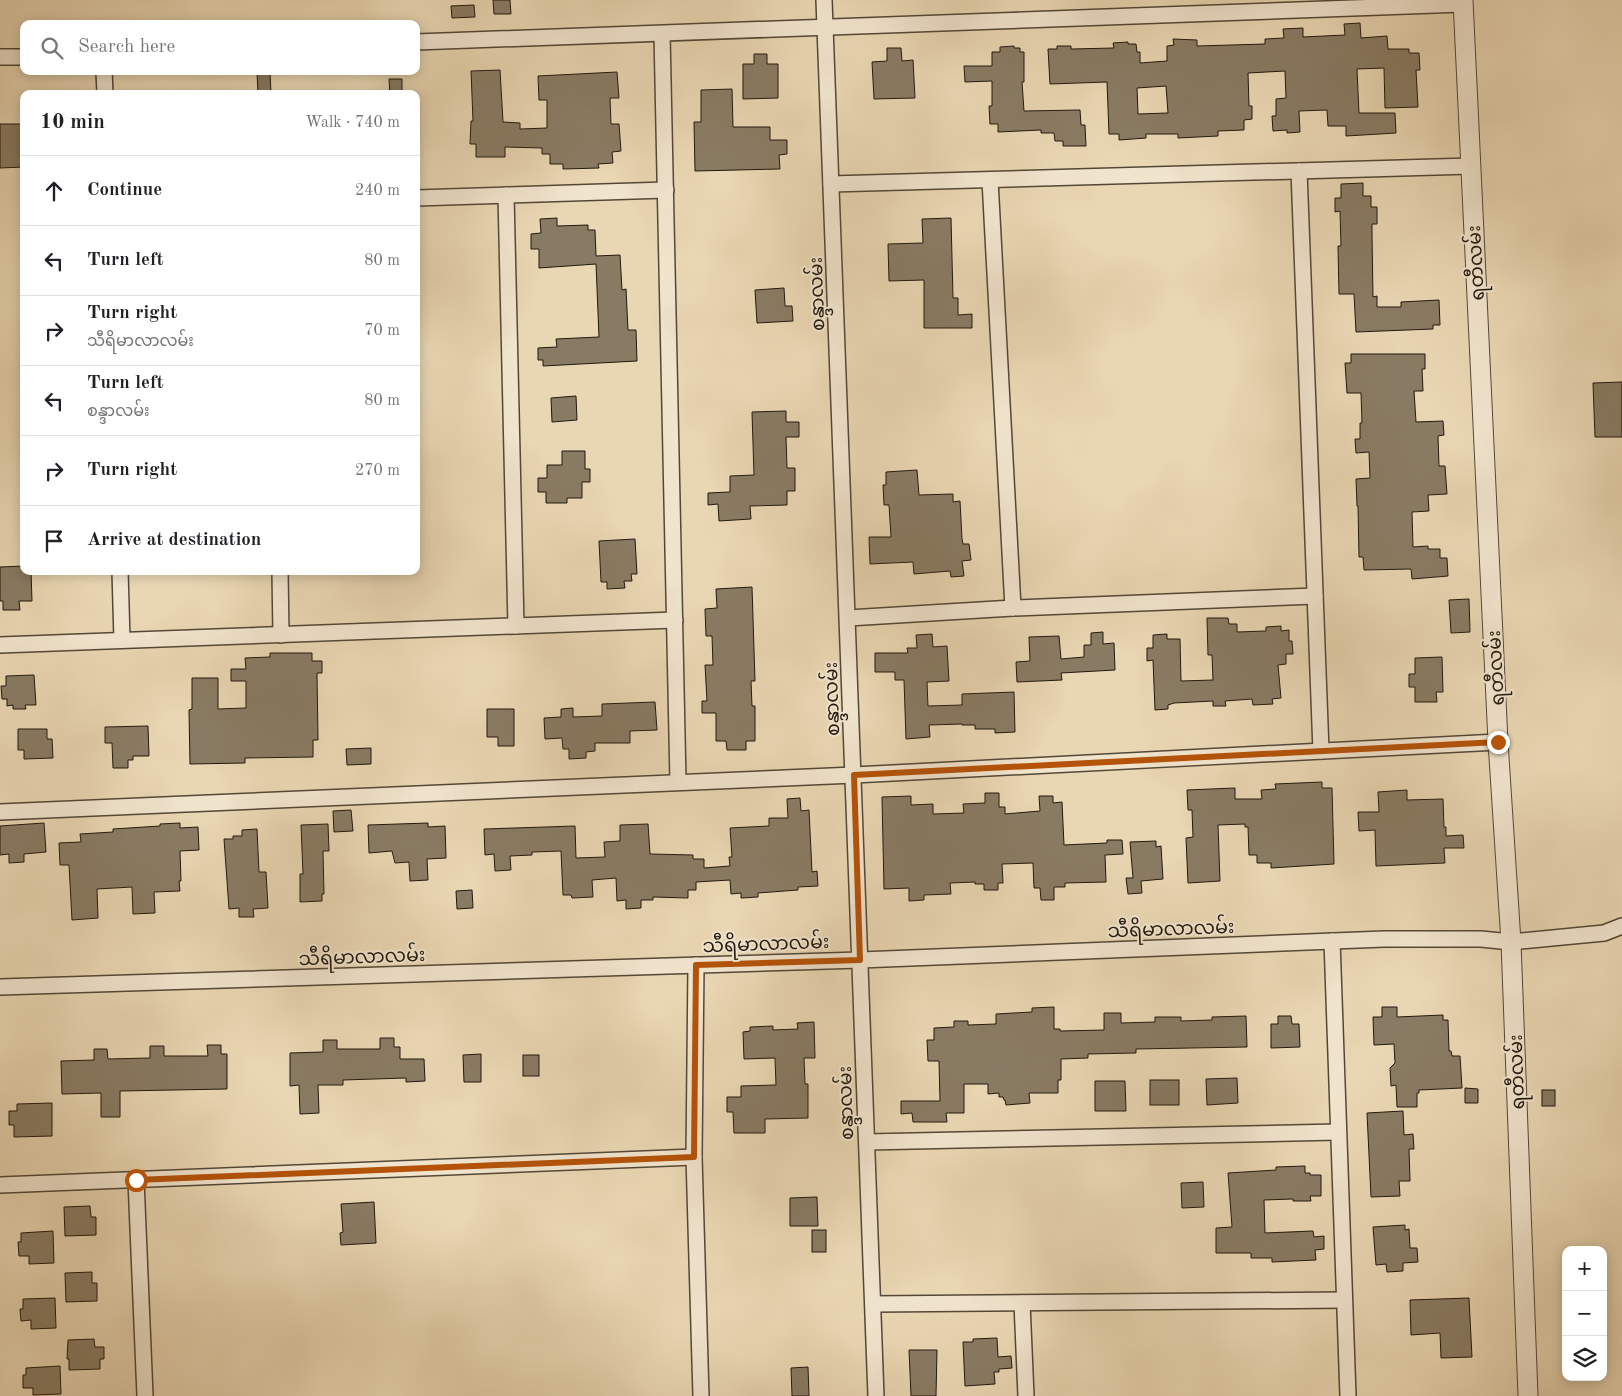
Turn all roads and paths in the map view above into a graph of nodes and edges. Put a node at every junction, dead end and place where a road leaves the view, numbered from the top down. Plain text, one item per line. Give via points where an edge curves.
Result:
1 (824, 0) edge
2 (1463, 2) edge
3 (826, 28) junction
4 (662, 34) junction
5 (420, 42) edge
6 (20, 56) edge
7 (0, 57) edge
8 (104, 75) edge
9 (105, 90) edge
10 (1471, 166) junction
11 (1299, 171) junction
12 (990, 180) junction
13 (831, 184) junction
14 (666, 190) junction
15 (506, 195) junction
16 (420, 198) edge
17 (120, 575) edge
18 (280, 575) edge
19 (1315, 596) junction
20 (1013, 608) junction
21 (848, 618) junction
22 (675, 620) junction
23 (516, 626) junction
24 (281, 635) junction
25 (122, 640) junction
26 (0, 645) edge
27 (1498, 742) junction
28 (1321, 751) junction
29 (854, 775) junction
30 (678, 782) junction
31 (0, 812) edge
32 (1622, 926) edge
33 (1332, 941) junction
34 (1511, 942) junction
35 (860, 960) junction
36 (696, 965) junction
37 (0, 988) edge
38 (1338, 1132) junction
39 (867, 1142) junction
40 (694, 1157) junction
41 (136, 1180) junction
42 (0, 1185) edge
43 (1344, 1300) junction
44 (1022, 1303) junction
45 (873, 1304) junction
46 (145, 1396) edge
47 (701, 1396) edge
48 (876, 1396) edge
49 (1026, 1396) edge
50 (1348, 1396) edge
51 (1528, 1396) edge

1 - 3 street, စန္ဒာလမ်း
2 - 3 street
2 - 10 street, ရတီလမ်း
3 - 4 street
3 - 13 street, စန္ဒာလမ်း
4 - 5 street
4 - 14 street
6 - 7 street
8 - 9 street
10 - 11 street
10 - 27 street, ရတီလမ်း
11 - 12 street
11 - 19 street
12 - 13 street
12 - 20 street
13 - 21 street, စန္ဒာလမ်း
14 - 15 street
14 - 22 street
15 - 16 street
15 - 23 street
17 - 25 street
18 - 24 street
19 - 20 street
19 - 28 street
20 - 21 street
21 - 29 street, စန္ဒာလမ်း
22 - 23 street
22 - 30 street
23 - 24 street
24 - 25 street
25 - 26 street
27 - 28 street
27 - 34 street, ရတီလမ်း
28 - 29 street
29 - 30 street
29 - 35 street, စန္ဒာလမ်း
30 - 31 street
32 - 34 street, သီရိမာလာလမ်း via 1604,933
33 - 34 street, သီရိမာလာလမ်း via 1481,939
33 - 35 street, သီရိမာလာလမ်း
33 - 38 street
34 - 51 street, ရတီလမ်း
35 - 36 street, သီရိမာလာလမ်း
35 - 39 street, စန္ဒာလမ်း
36 - 37 street, သီရိမာလာလမ်း
36 - 40 street
38 - 39 street
38 - 43 street
39 - 45 street, စန္ဒာလမ်း
40 - 41 street
40 - 47 street
41 - 42 street
41 - 46 street
43 - 44 street
43 - 50 street
44 - 45 street
44 - 49 street
45 - 48 street, စန္ဒာလမ်း

